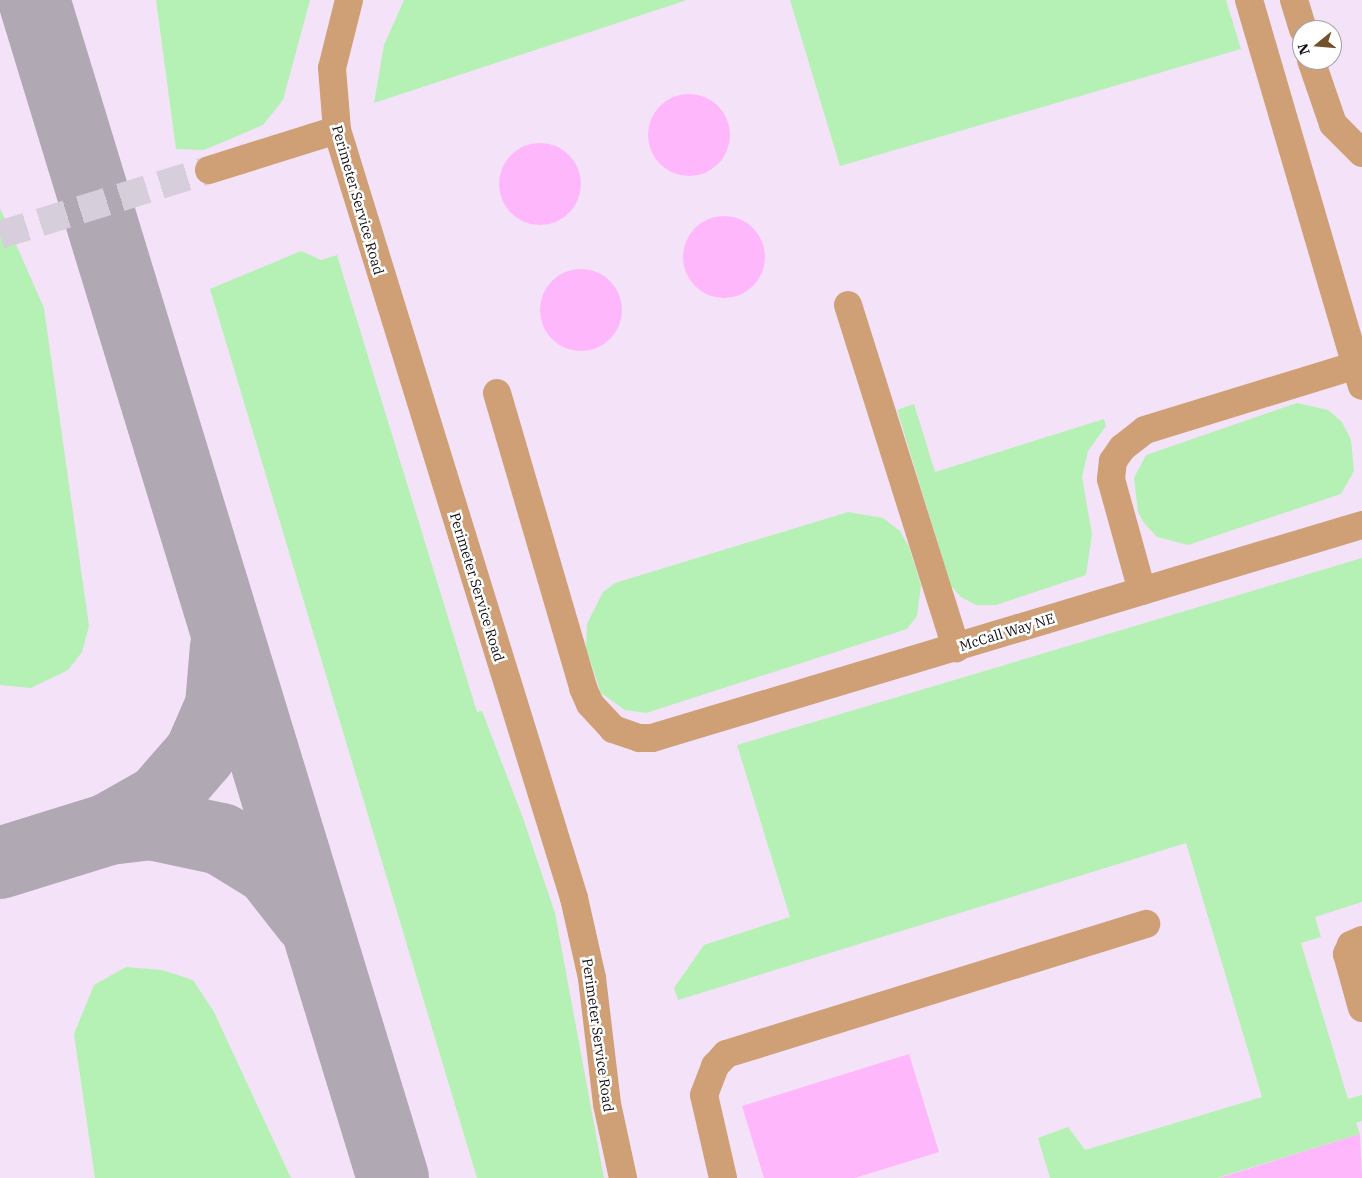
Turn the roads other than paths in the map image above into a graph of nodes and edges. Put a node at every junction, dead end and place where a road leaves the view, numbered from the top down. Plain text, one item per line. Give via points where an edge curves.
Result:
1 (349, 0) edge
2 (1249, 0) edge
3 (1294, 0) edge
4 (1300, 20) edge
5 (1315, 70) edge
6 (337, 130) junction
7 (1362, 153) edge
8 (210, 170) tunnel mouth
9 (848, 305) dead end
10 (1359, 375) edge
11 (497, 393) dead end
12 (1362, 525) edge
13 (1142, 591) junction
14 (956, 648) junction
15 (1146, 924) dead end
16 (1362, 940) edge
17 (1362, 1008) edge
18 (623, 1178) edge
19 (724, 1178) edge

1 - 6 street, Perimeter Service Road via 332,68
2 - 10 street
3 - 4 street
5 - 7 street via 1334,124
6 - 8 street
6 - 18 street, Perimeter Service Road via 574,898 592,978 607,1104
9 - 14 street
10 - 13 street via 1145,430 1122,448 1113,462 1111,479
11 - 14 street, McCall Way NE via 590,704 613,729 652,738
12 - 13 street, McCall Way NE
13 - 14 street, McCall Way NE
15 - 19 street via 726,1054 715,1066 704,1095
16 - 17 street via 1351,945 1347,954

